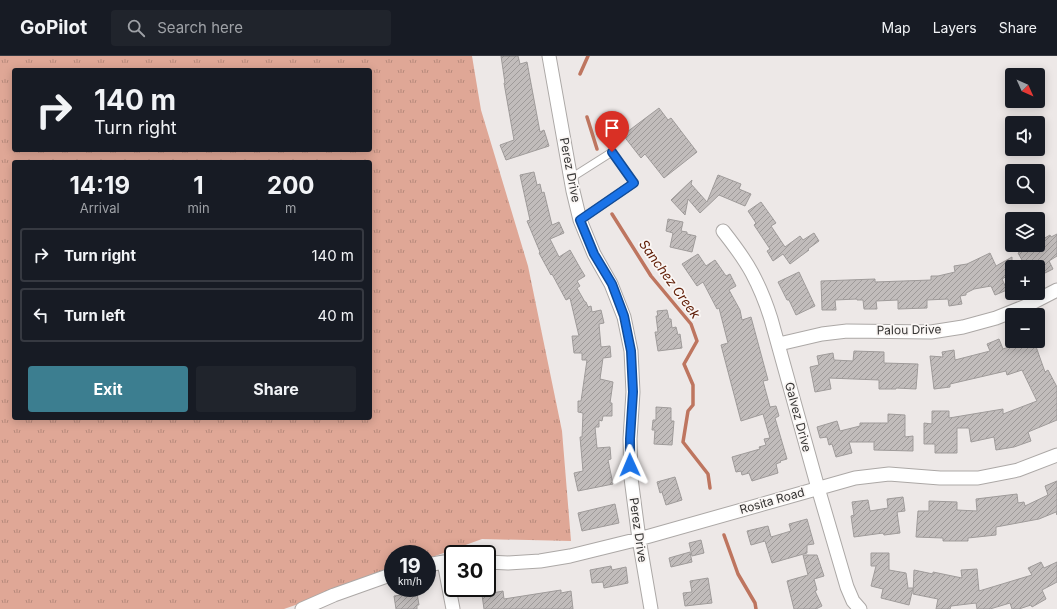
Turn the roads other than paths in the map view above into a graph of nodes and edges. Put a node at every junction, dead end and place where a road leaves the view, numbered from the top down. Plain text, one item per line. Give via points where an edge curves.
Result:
1 (549, 56) edge
2 (571, 178) junction
3 (580, 220) junction
4 (723, 231) dead end
5 (1057, 290) edge
6 (778, 344) junction
7 (1057, 455) edge
8 (818, 488) junction
9 (639, 539) junction
10 (496, 562) edge
11 (384, 577) edge
12 (451, 597) edge
13 (305, 608) edge
14 (452, 609) edge
15 (651, 609) edge
16 (860, 609) edge

1 - 2 street, Perez Drive
2 - 3 street, Perez Drive
2 - 3 lane via 612,152 634,183
3 - 9 street, Perez Drive via 594,254 612,284 624,316 631,351 631,478
4 - 6 street, Galvez Drive via 752,272 763,294
5 - 6 street, Palou Drive via 996,318 964,327 931,332 847,331
6 - 8 street, Galvez Drive
7 - 8 street, Rosita Road via 1018,470 978,478 889,474 855,478
8 - 9 street, Rosita Road
8 - 16 street, Galvez Drive via 847,587
9 - 10 street, Rosita Road via 540,561
9 - 15 street, Perez Drive
11 - 13 street
12 - 14 street

